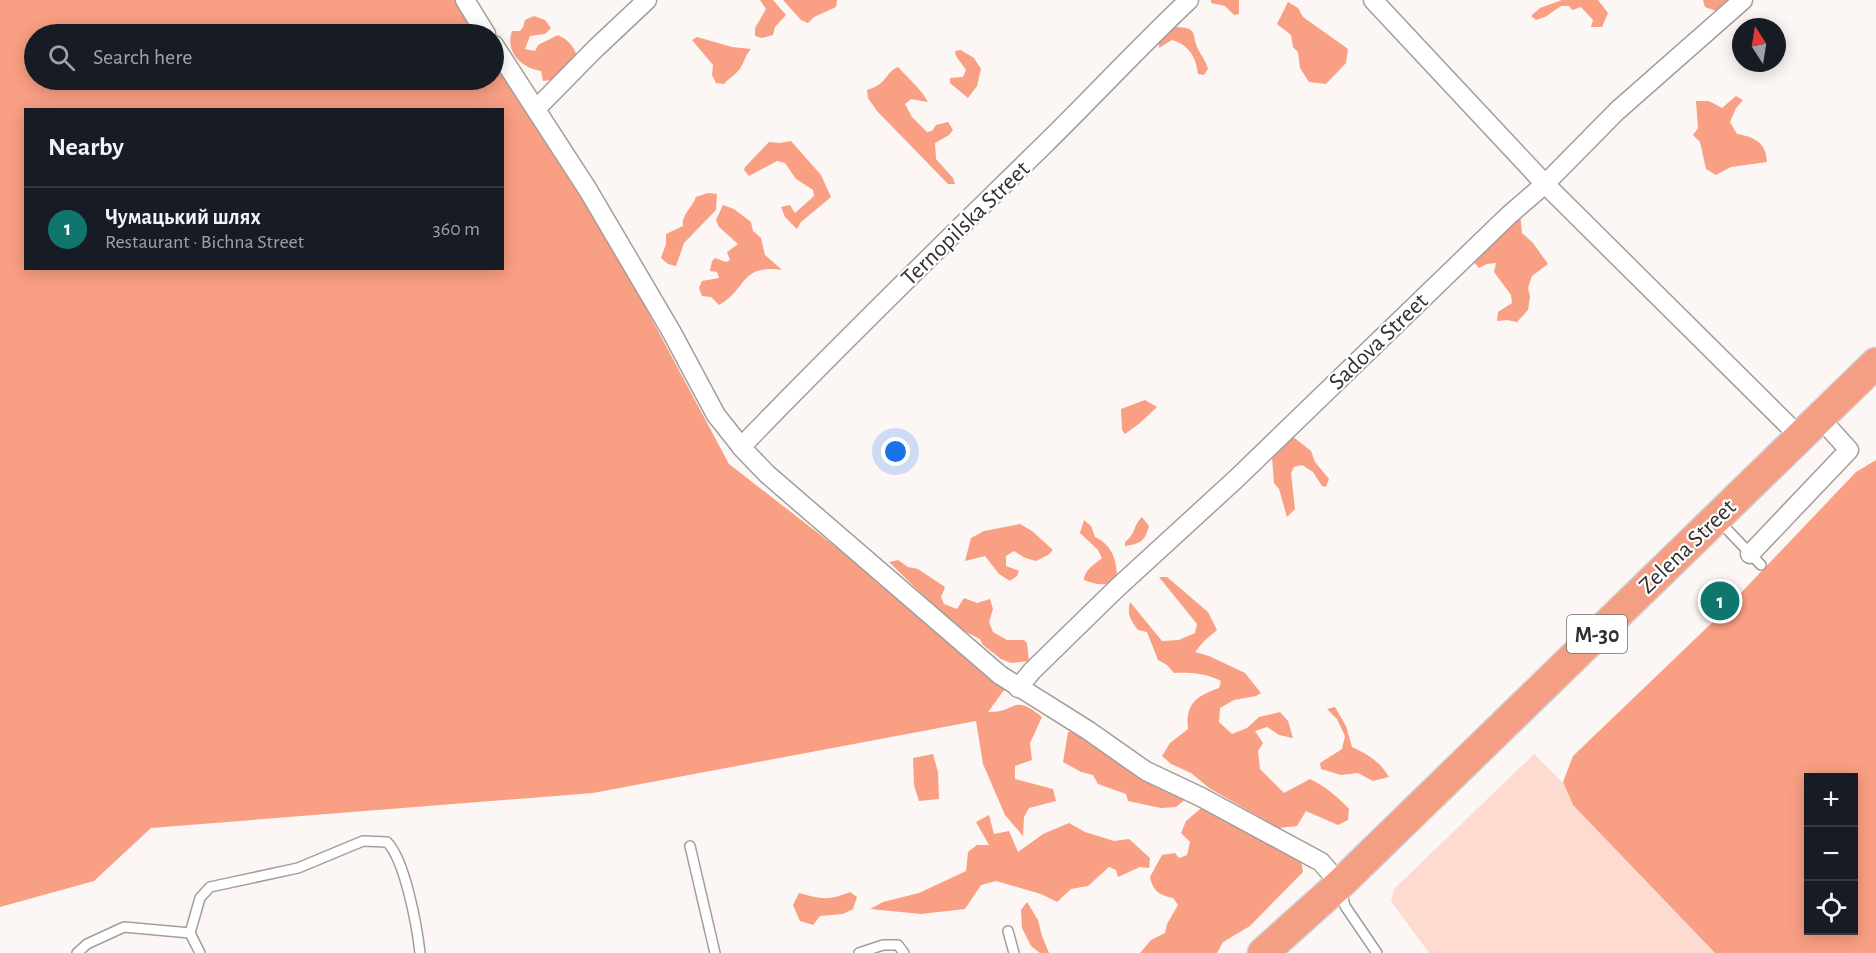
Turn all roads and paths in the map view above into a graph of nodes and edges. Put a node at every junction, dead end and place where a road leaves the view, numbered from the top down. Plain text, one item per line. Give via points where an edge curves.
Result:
1 (465, 0) edge
2 (647, 0) edge
3 (1189, 0) edge
4 (1373, 0) edge
5 (1743, 0) edge
6 (480, 24) edge
7 (504, 60) edge
8 (536, 109) junction
9 (1545, 184) junction
10 (1876, 363) edge
11 (1810, 427) junction
12 (741, 447) junction
13 (1716, 518) junction
14 (1755, 559) joint
15 (1018, 688) junction
16 (690, 846) dead end
17 (1340, 884) junction
18 (1008, 931) dead end
19 (190, 933) junction
20 (77, 953) edge
21 (200, 953) edge
22 (420, 953) edge
23 (715, 953) edge
24 (859, 953) edge
25 (904, 953) edge
26 (1014, 953) edge
27 (1263, 953) edge
28 (1377, 953) edge

1 - 6 street
2 - 8 street
3 - 12 street, Ternopilska Street
4 - 9 street
5 - 9 street, Sadova Street via 1617,111
7 - 8 street
8 - 12 street via 594,200 716,415
9 - 11 street
9 - 15 street, Sadova Street via 1117,588
10 - 11 highway, Zelena Street / М-30
11 - 13 highway, Zelena Street / М-30
11 - 14 street via 1849,450
12 - 15 street via 767,474
13 - 14 lane
13 - 17 highway, Zelena Street / М-30
15 - 17 street via 1146,771 1321,862
16 - 23 lane
17 - 27 highway, Zelena Street / М-30
17 - 28 lane via 1345,906
18 - 26 lane
19 - 20 lane via 124,927 87,944
19 - 21 lane
19 - 22 lane via 200,898 210,887 298,868 363,842 387,842 394,849 406,886
24 - 25 lane via 883,945 898,945

